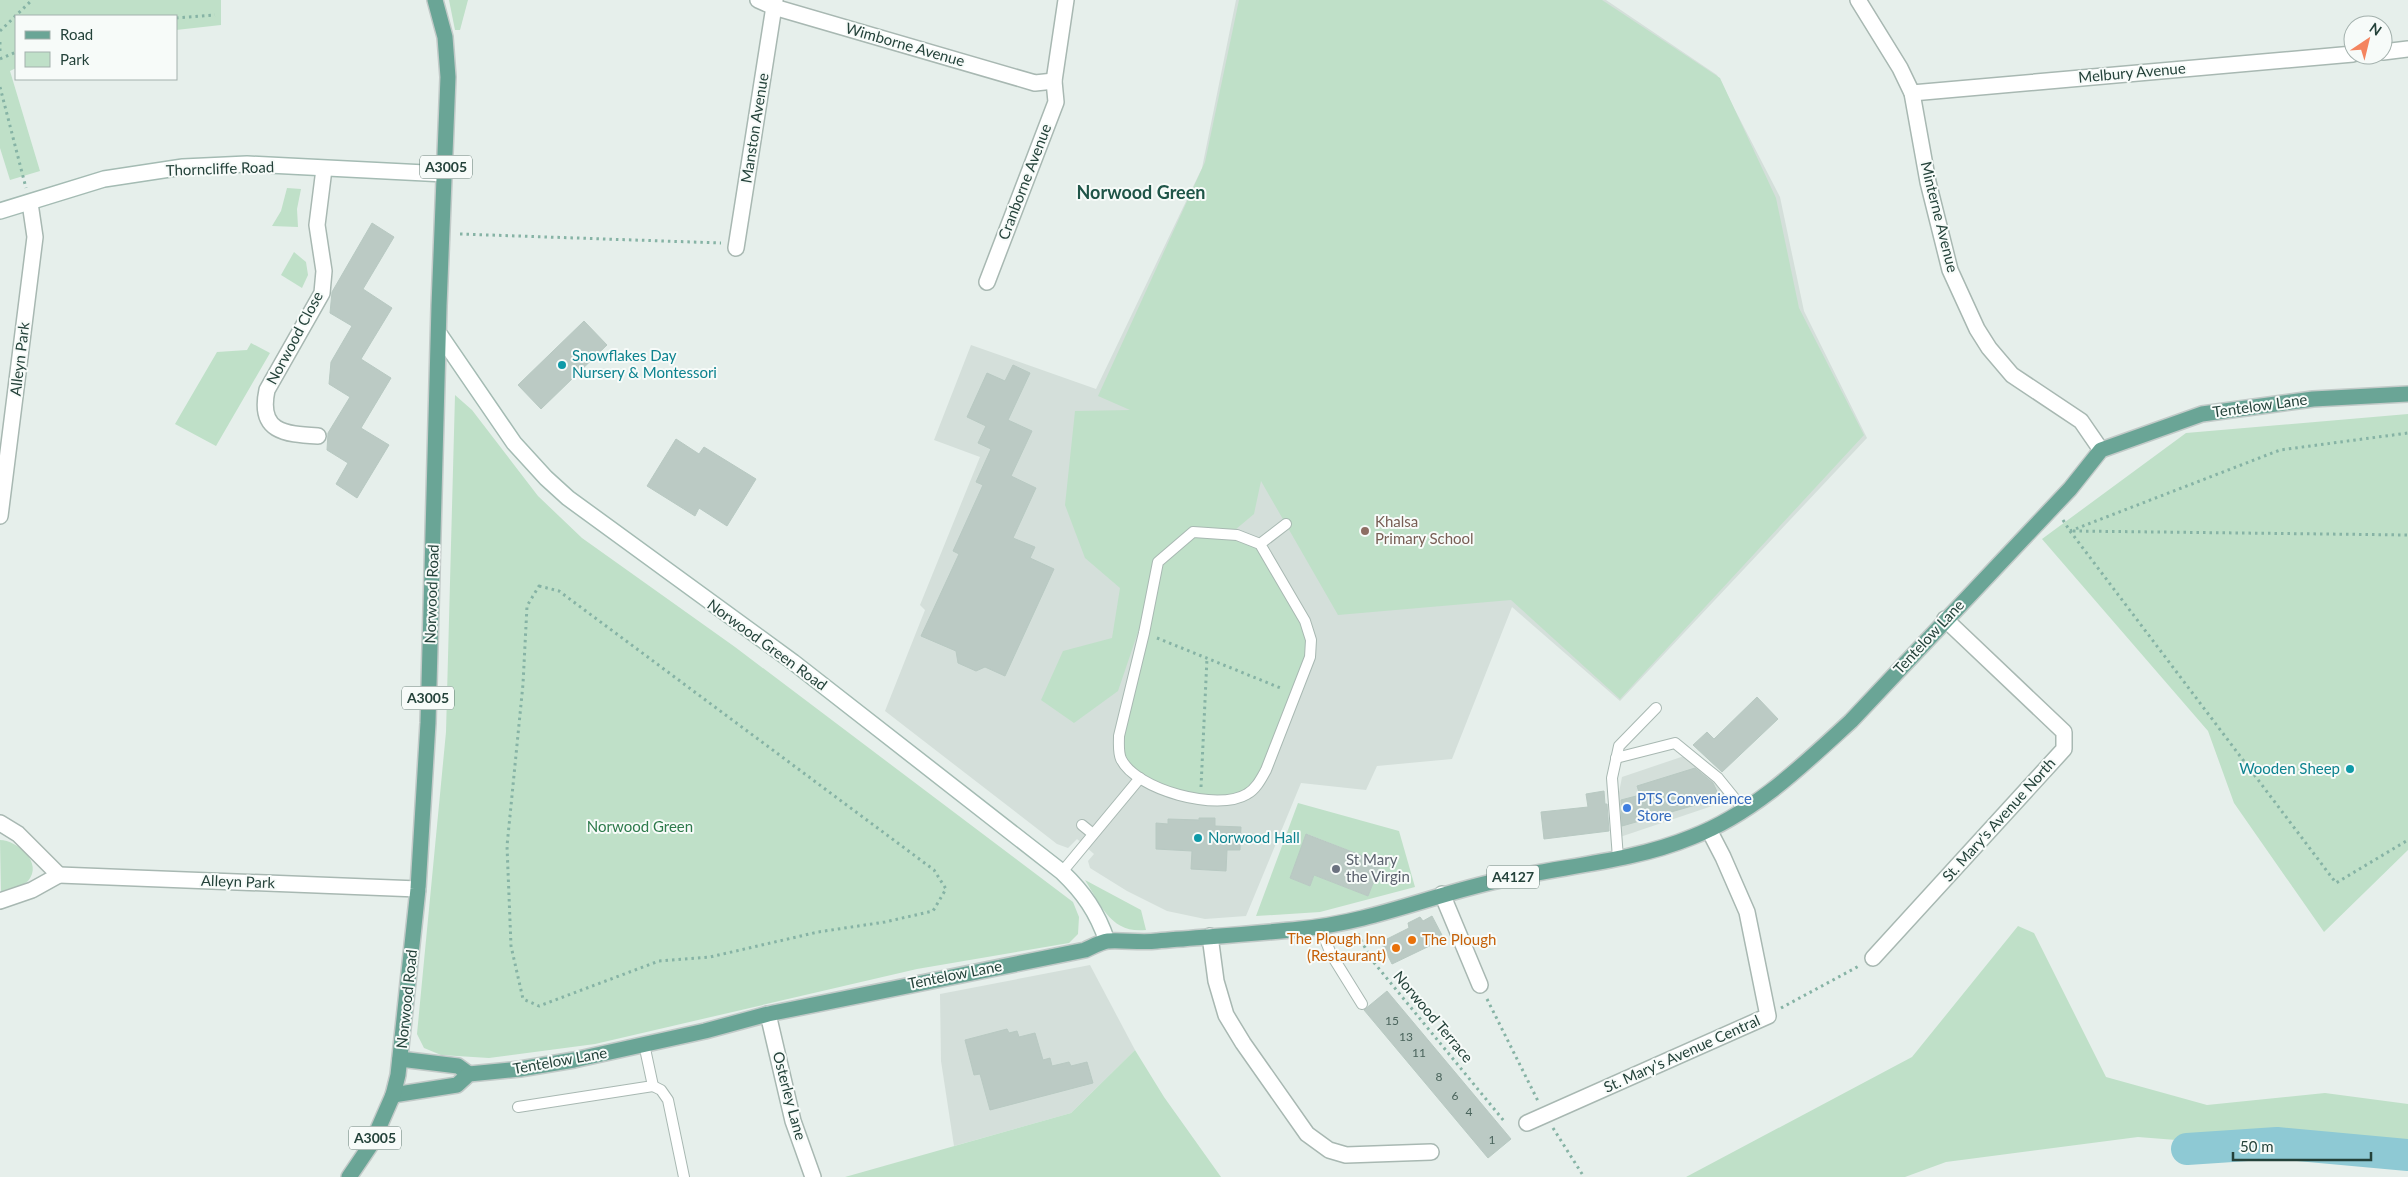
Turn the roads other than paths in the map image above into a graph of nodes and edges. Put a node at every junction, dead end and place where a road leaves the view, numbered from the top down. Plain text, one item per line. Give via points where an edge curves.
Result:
1 (435, 0) edge
2 (758, 0) edge
3 (1066, 0) edge
4 (1858, 0) edge
5 (774, 4) edge
6 (2408, 50) edge
7 (2393, 51) edge
8 (2343, 55) edge
9 (1054, 81) junction
10 (1912, 93) junction
11 (324, 169) junction
12 (445, 174) junction
13 (30, 203) junction
14 (0, 211) edge
15 (736, 246) road end
16 (987, 282) dead end
17 (440, 335) junction
18 (2408, 394) edge
19 (318, 436) dead end
20 (2101, 450) junction
21 (0, 516) edge
22 (1286, 524) dead end
23 (1260, 544) junction
24 (1945, 619) junction
25 (1656, 708) dead end
26 (1616, 758) junction
27 (1140, 778) junction
28 (1744, 810) junction
29 (0, 823) edge
30 (1082, 825) dead end
31 (1709, 830) junction
32 (1093, 834) junction
33 (1618, 858) junction
34 (1062, 872) junction
35 (59, 875) junction
36 (418, 889) junction
37 (1442, 894) junction
38 (0, 901) edge
39 (1320, 927) junction
40 (1210, 936) junction
41 (1106, 941) junction
42 (1873, 958) road end
43 (1480, 985) road end
44 (1362, 1004) dead end
45 (768, 1014) junction
46 (644, 1044) junction
47 (400, 1060) junction
48 (470, 1074) junction
49 (653, 1086) junction
50 (393, 1095) junction
51 (518, 1107) dead end
52 (1527, 1123) dead end
53 (1431, 1152) dead end
54 (349, 1177) edge
55 (684, 1177) edge
56 (813, 1177) edge

1 - 12 main road, Norwood Road / A3005 via 448,62
2 - 5 street, Wimborne Avenue
3 - 9 street, Cranborne Avenue
4 - 10 street, Minterne Avenue
5 - 9 street, Wimborne Avenue via 1036,83
5 - 15 street, Manston Avenue
6 - 7 street
8 - 10 street, Melbury Avenue
9 - 16 street, Cranborne Avenue via 1056,102
10 - 20 street, Minterne Avenue via 1928,182 1950,270 1977,329 1988,348 2012,375 2081,421
11 - 12 street, Thorncliffe Road
11 - 13 street, Thorncliffe Road via 247,164 182,167 104,179
11 - 19 street, Norwood Close via 317,225 324,271 322,293 267,390 263,406 269,423 285,434
12 - 17 main road, Norwood Road / A3005
13 - 14 street, Thorncliffe Road
13 - 21 street, Alleyn Park via 35,237
17 - 34 street, Norwood Green Road via 514,443 568,498 792,662
17 - 36 main road, Norwood Road / A3005 via 427,732
18 - 20 main road, Tentelow Lane / A4127 via 2313,399 2212,412
20 - 24 main road, Tentelow Lane / A4127 via 2052,508
22 - 23 lane
23 - 27 lane via 1238,535 1193,532 1158,562 1118,747 1128,769
23 - 27 lane via 1305,621 1311,640 1310,657 1266,770 1247,794 1230,800 1183,798
24 - 28 main road, Tentelow Lane / A4127 via 1850,721 1815,754
24 - 42 street, St. Mary's Avenue North via 2064,732 2064,749
25 - 26 lane via 1619,746
26 - 28 lane via 1675,744 1718,778
26 - 33 lane via 1612,778
27 - 32 lane
28 - 31 main road, Tentelow Lane / A4127
29 - 35 street via 18,834
30 - 32 lane
31 - 33 main road, Tentelow Lane / A4127 via 1676,843
31 - 52 street, St. Mary's Avenue Central via 1747,912 1768,1016
32 - 34 lane
33 - 37 main road, Tentelow Lane / A4127 via 1543,870
34 - 41 street, Norwood Green Road via 1088,899
35 - 36 street, Alleyn Park
35 - 38 street via 32,890
36 - 47 main road, Norwood Road / A3005
37 - 39 main road, Tentelow Lane / A4127 via 1352,922
37 - 43 street
39 - 40 main road, Tentelow Lane / A4127
39 - 44 lane via 1331,954
40 - 41 main road, Tentelow Lane / A4127 via 1145,942
40 - 53 street via 1216,982 1226,1014 1307,1134 1328,1150 1346,1155
41 - 45 main road, Tentelow Lane / A4127 via 1085,950
45 - 46 main road, Tentelow Lane / A4127
45 - 56 street, Osterley Lane via 793,1121
46 - 48 main road, Tentelow Lane / A4127 via 574,1060
46 - 49 lane
47 - 48 main road, Tentelow Lane / A4127 via 458,1066
47 - 50 main road, Norwood Road / A3005
48 - 50 main road, Tentelow Lane / A4127 via 457,1085
49 - 51 lane
49 - 55 lane via 661,1090 668,1100
50 - 54 main road, Norwood Road / A3005 via 372,1143

